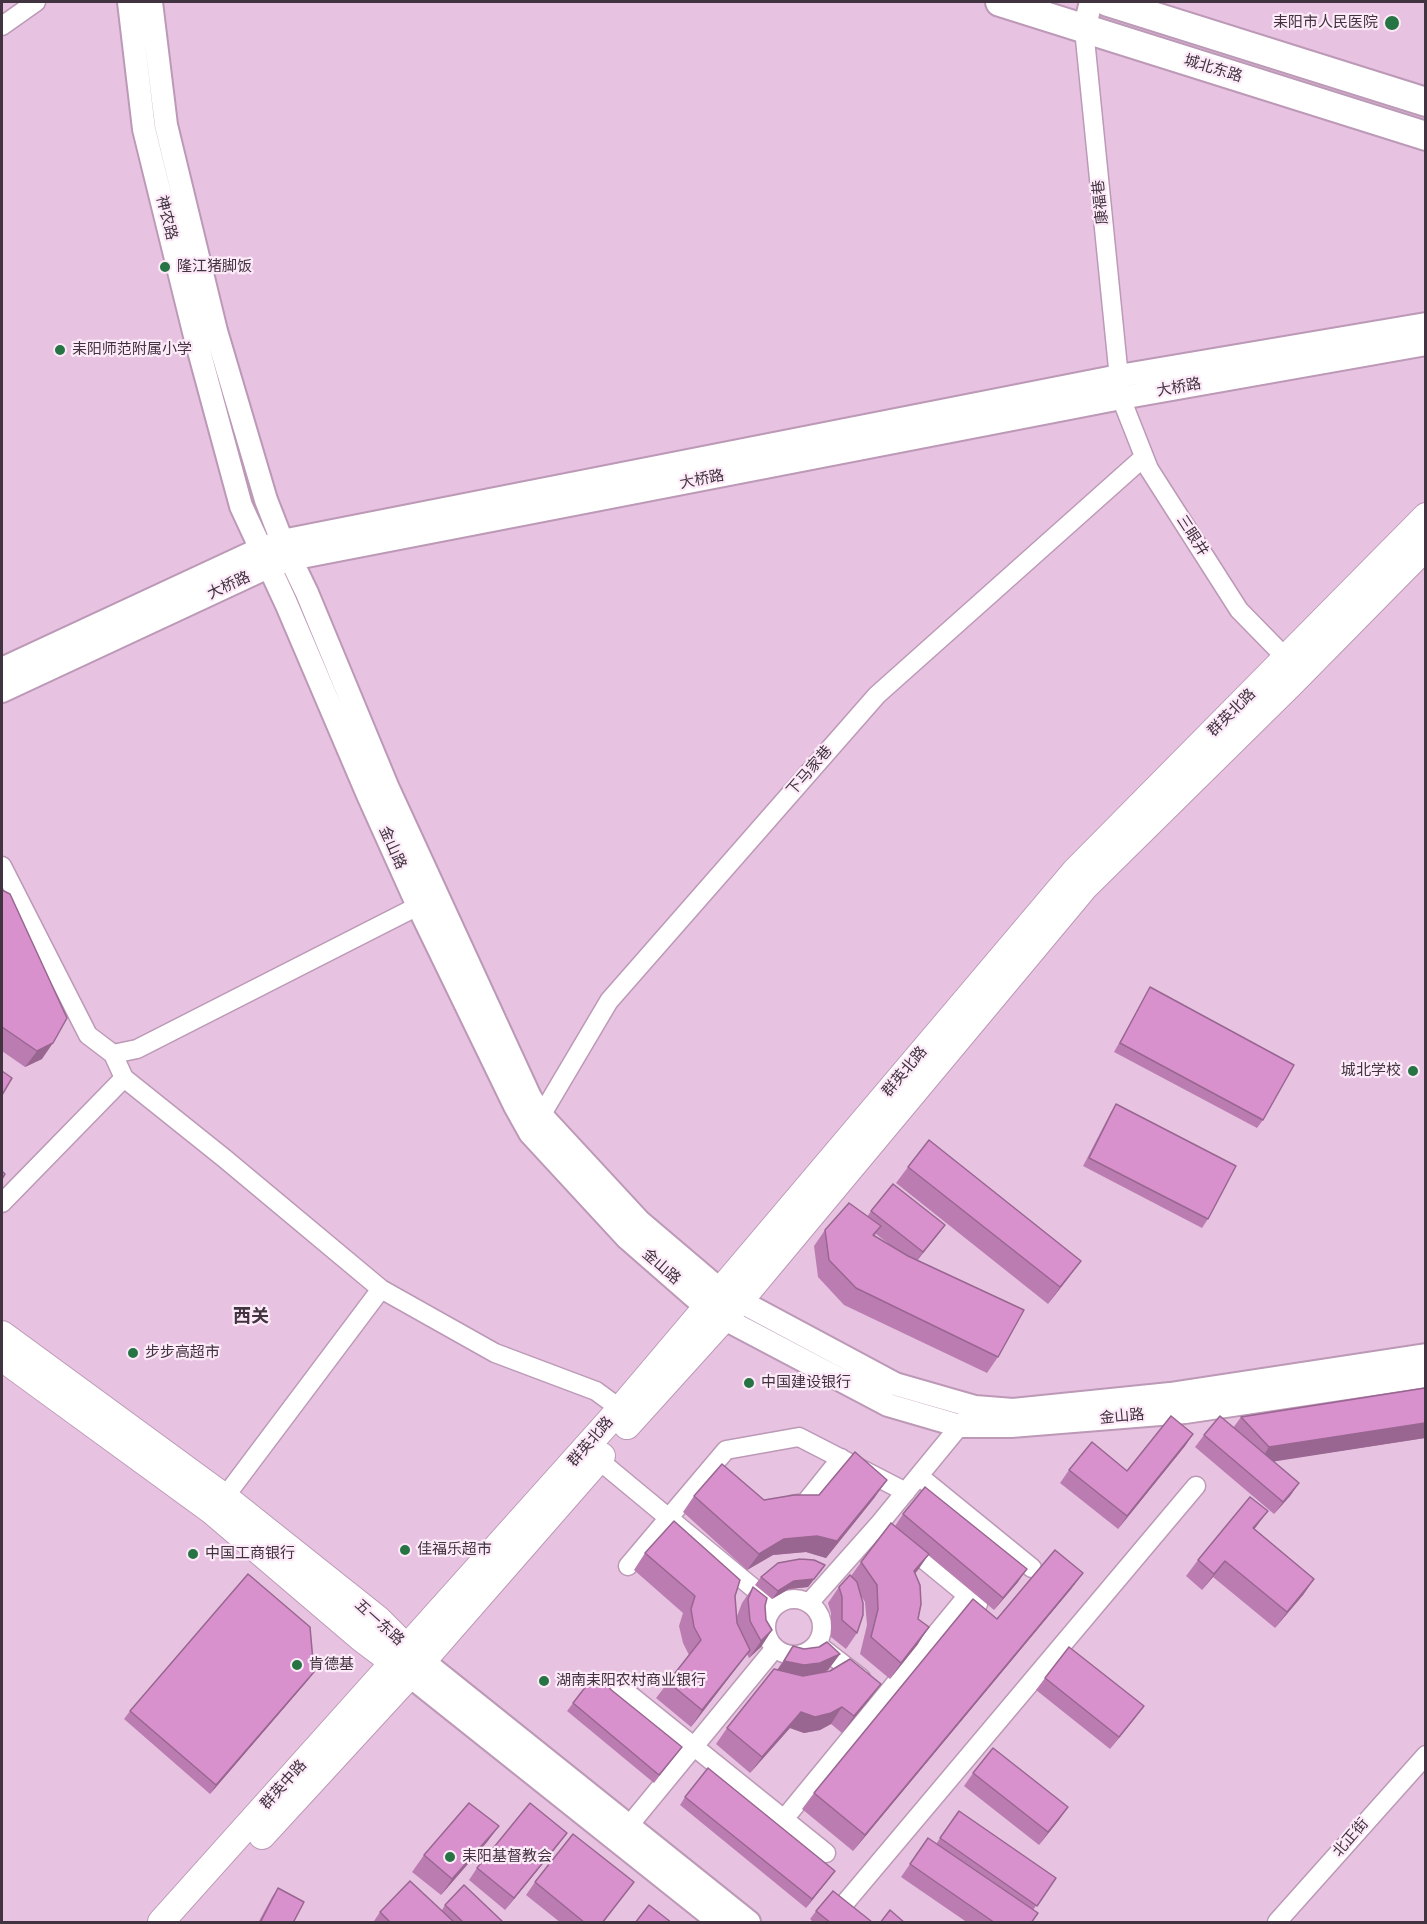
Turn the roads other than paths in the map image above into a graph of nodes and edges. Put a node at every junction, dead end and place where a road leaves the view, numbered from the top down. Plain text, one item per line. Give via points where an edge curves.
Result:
1 (36, 2) edge
2 (129, 2) edge
3 (151, 2) edge
4 (1000, 2) edge
5 (1091, 2) edge
6 (1108, 2) edge
7 (2, 26) edge
8 (1084, 29) junction
9 (1425, 102) edge
10 (1425, 136) edge
11 (1425, 324) edge
12 (1425, 344) edge
13 (1119, 376) junction
14 (1121, 398) junction
15 (1144, 457) junction
16 (1425, 516) edge
17 (1425, 547) edge
18 (286, 550) junction
19 (264, 558) junction
20 (1286, 658) junction
21 (2, 669) edge
22 (2, 691) edge
23 (2, 866) edge
24 (418, 906) junction
25 (113, 1054) junction
26 (124, 1078) junction
27 (536, 1124) junction
28 (2, 1203) edge
29 (381, 1289) junction
30 (723, 1304) junction
31 (2, 1334) edge
32 (1425, 1355) edge
33 (2, 1358) edge
34 (1425, 1376) edge
35 (975, 1407) junction
36 (627, 1414) junction
37 (960, 1426) junction
38 (592, 1454) junction
39 (841, 1458) junction
40 (919, 1476) junction
41 (1196, 1486) dead end
42 (906, 1492) junction
43 (220, 1505) junction
44 (774, 1506) edge
45 (668, 1518) junction
46 (880, 1523) junction
47 (628, 1566) dead end
48 (1032, 1568) dead end
49 (968, 1595) junction
50 (809, 1603) junction
51 (775, 1606) junction
52 (993, 1616) edge
53 (817, 1644) junction
54 (775, 1648) junction
55 (408, 1662) junction
56 (620, 1687) dead end
57 (885, 1697) junction
58 (694, 1747) junction
59 (1425, 1755) edge
60 (784, 1819) junction
61 (623, 1833) junction
62 (826, 1853) dead end
63 (161, 1923) edge
64 (183, 1923) edge
65 (719, 1923) edge
66 (749, 1923) edge
67 (829, 1923) edge
68 (1277, 1923) edge

1 - 7 street
2 - 19 street, 神农路 via 144,129 238,495
3 - 18 street, 神农路 via 166,125 216,331 266,500
4 - 8 main road, 城北东路
5 - 8 street
6 - 9 main road
8 - 10 main road, 城北东路
8 - 13 street, 康福巷
11 - 13 street, 大桥路
12 - 14 street, 大桥路
13 - 14 street, 康福巷
13 - 18 street, 大桥路
14 - 15 street, 三眼井
14 - 18 street, 大桥路
15 - 20 street, 三眼井 via 1239,610
15 - 27 street, 下马家巷 via 877,694 609,1001
16 - 20 main road, 群英北路
17 - 30 main road, 群英北路 via 1085,887
18 - 19 street, 大桥路
18 - 27 street, 金山路 via 387,786 530,1097
19 - 21 street, 大桥路
19 - 22 street, 大桥路
19 - 24 street, 金山路
20 - 30 main road, 群英北路 via 1075,871
23 - 25 street via 88,1035
24 - 25 street via 137,1049
24 - 27 street, 金山路 via 515,1106
25 - 26 street
26 - 28 street
26 - 29 street
27 - 30 street, 金山路
29 - 36 street via 495,1353 596,1391
29 - 43 street
30 - 35 street, 金山路 via 895,1384
30 - 36 main road, 群英北路
30 - 37 street, 金山路 via 888,1405
31 - 43 main road, 五一东路
32 - 35 street, 金山路 via 1170,1394 1013,1410
33 - 43 main road, 五一东路
34 - 37 street, 金山路 via 1185,1412 1011,1426
35 - 37 street
36 - 38 main road, 群英北路
37 - 40 street
38 - 45 street
38 - 55 main road, 群英北路
39 - 42 street
39 - 44 street via 805,1503
39 - 45 street via 799,1437 726,1450 712,1475
40 - 42 street
40 - 48 street
41 - 67 street
42 - 46 street
43 - 55 main road, 五一东路 via 378,1619
45 - 47 street
45 - 51 street
46 - 49 street
46 - 50 street
49 - 52 street
49 - 57 street
50 - 51 street via 790,1599
50 - 53 street via 822,1624
51 - 54 street via 765,1625 766,1635
53 - 54 street via 796,1656
53 - 57 street
54 - 58 street
55 - 61 street, 五一东路
55 - 63 main road, 群英中路
55 - 64 main road, 群英中路
56 - 58 street
57 - 60 street
58 - 60 street
58 - 61 street
59 - 68 street, 北正街
60 - 62 street
61 - 65 street, 五一东路
61 - 66 street, 五一东路

